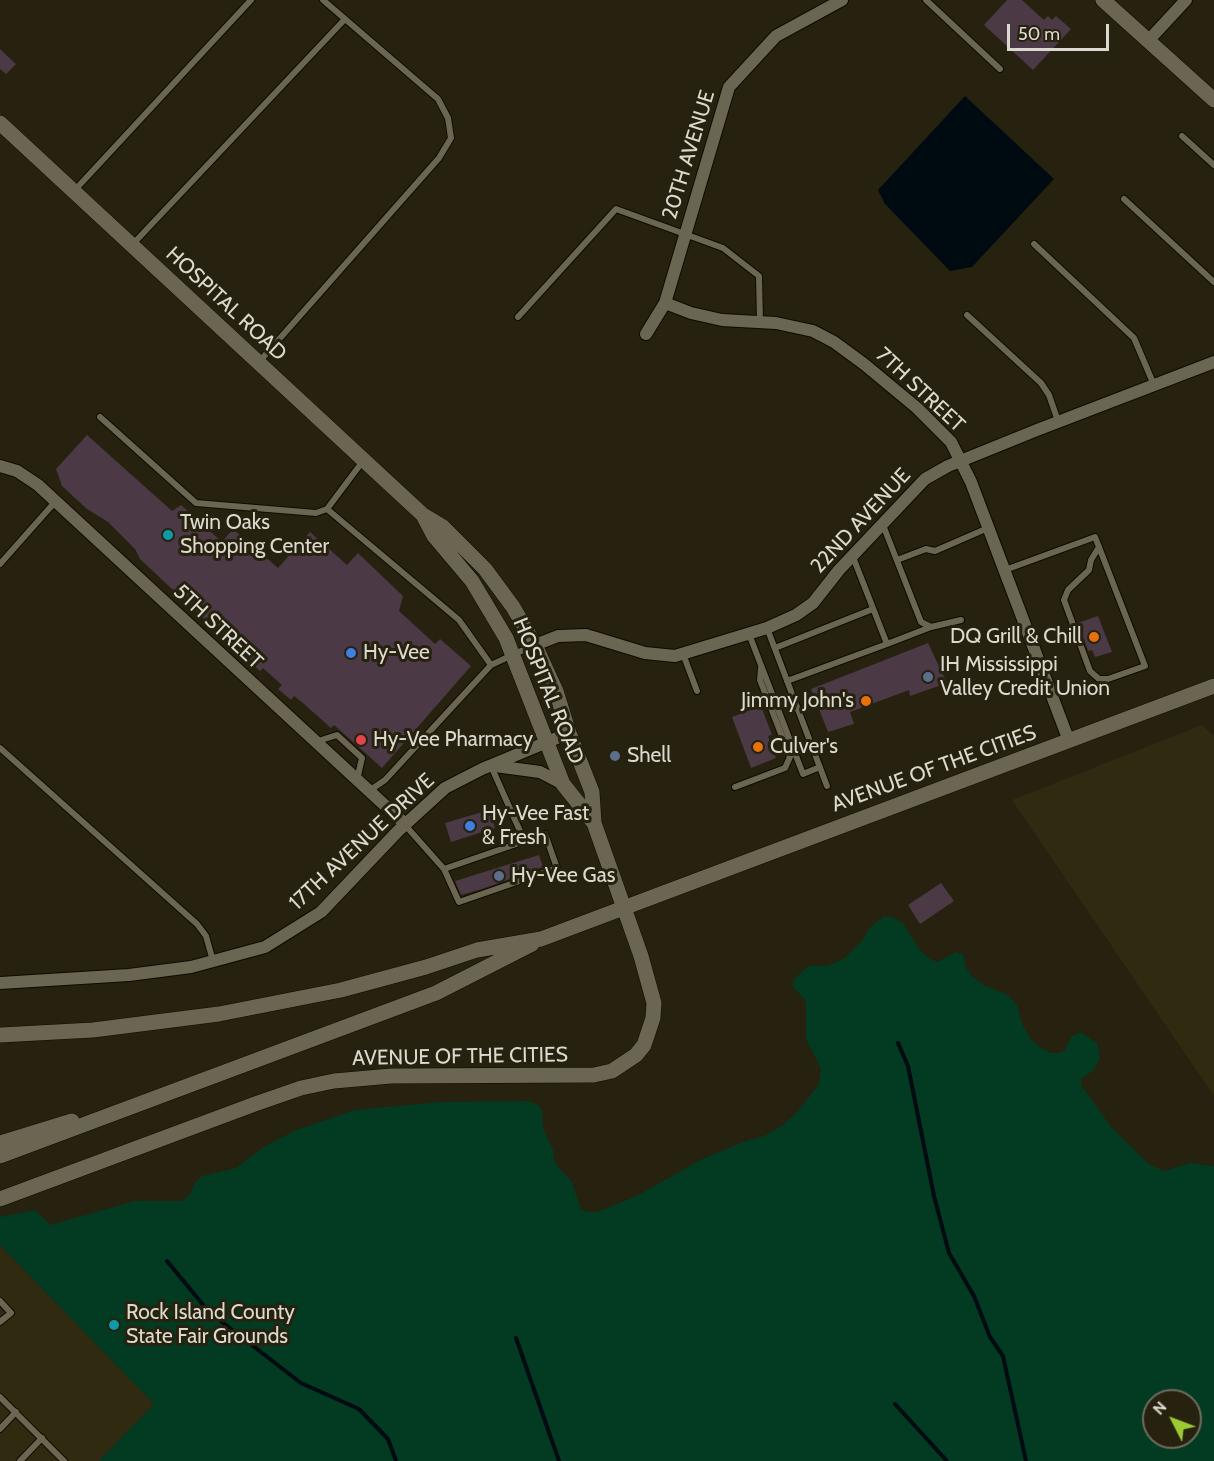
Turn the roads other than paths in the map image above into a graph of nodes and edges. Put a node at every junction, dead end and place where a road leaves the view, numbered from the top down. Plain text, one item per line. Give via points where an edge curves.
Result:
1 (251, 0) edge
2 (323, 0) edge
3 (842, 0) edge
4 (926, 0) edge
5 (1103, 0) edge
6 (1186, 0) edge
7 (345, 19) junction
8 (1148, 40) junction
9 (1000, 69) dead end
10 (1214, 100) edge
11 (0, 123) edge
12 (1182, 136) dead end
13 (1214, 165) edge
14 (74, 192) junction
15 (1124, 199) dead end
16 (686, 234) junction
17 (1034, 244) dead end
18 (131, 245) junction
19 (1214, 282) edge
20 (665, 303) junction
21 (967, 315) dead end
22 (518, 317) dead end
23 (760, 322) junction
24 (646, 334) dead end
25 (258, 362) junction
26 (1214, 362) edge
27 (1155, 385) junction
28 (100, 417) dead end
29 (1058, 422) junction
30 (364, 460) junction
31 (963, 462) junction
32 (0, 466) edge
33 (56, 502) junction
34 (327, 509) junction
35 (423, 515) junction
36 (883, 525) junction
37 (989, 528) junction
38 (1099, 548) junction
39 (853, 556) junction
40 (897, 560) junction
41 (0, 564) edge
42 (1005, 570) junction
43 (873, 609) junction
44 (961, 620) dead end
45 (931, 627) junction
46 (767, 628) junction
47 (749, 633) junction
48 (887, 644) junction
49 (535, 645) junction
50 (775, 648) junction
51 (683, 654) junction
52 (514, 655) junction
53 (491, 665) junction
54 (761, 665) junction
55 (788, 681) junction
56 (1214, 686) edge
57 (697, 691) dead end
58 (569, 733) junction
59 (548, 741) junction
60 (1069, 741) junction
61 (314, 742) junction
62 (0, 748) edge
63 (491, 765) junction
64 (820, 767) junction
65 (357, 781) junction
66 (563, 784) junction
67 (827, 786) dead end
68 (735, 787) dead end
69 (368, 792) junction
70 (876, 813) dead end
71 (405, 824) junction
72 (594, 824) junction
73 (524, 840) junction
74 (444, 869) junction
75 (712, 874) junction
76 (623, 908) junction
77 (541, 939) junction
78 (213, 962) junction
79 (0, 983) edge
80 (0, 1035) edge
81 (159, 1097) junction
82 (0, 1143) edge
83 (0, 1156) edge
84 (0, 1199) edge
85 (0, 1301) edge
86 (0, 1322) edge
87 (0, 1397) edge
88 (16, 1412) junction
89 (0, 1430) edge
90 (42, 1438) junction
91 (20, 1461) edge
92 (64, 1461) edge

1 - 14 lane
2 - 7 lane
3 - 16 street, 20TH AVENUE via 776,36 729,87
4 - 9 lane
5 - 8 street
6 - 8 street
7 - 18 lane
7 - 25 lane via 438,99 448,118 451,138 439,158
8 - 10 street
11 - 14 street, HOSPITAL ROAD
12 - 13 lane
14 - 18 street, HOSPITAL ROAD
15 - 19 lane
16 - 20 street, 20TH AVENUE
16 - 22 lane via 616,209
16 - 23 lane via 723,248 759,276
17 - 27 lane via 1134,338
18 - 25 street, HOSPITAL ROAD
20 - 23 street, 7TH STREET via 722,320
20 - 24 street, 20TH AVENUE
21 - 29 lane via 1041,383
23 - 31 street, 7TH STREET via 813,332 834,342 917,408 951,442
25 - 30 street, HOSPITAL ROAD
26 - 27 street, 22ND AVENUE
27 - 29 street, 22ND AVENUE
28 - 34 lane via 196,503 316,513
29 - 31 street, 22ND AVENUE
30 - 34 lane
30 - 35 street, HOSPITAL ROAD
31 - 36 street, 22ND AVENUE via 926,479
31 - 37 street, 7TH STREET
32 - 33 street, 5TH STREET via 26,476
33 - 41 lane
33 - 61 street, 5TH STREET
34 - 53 lane via 459,620
35 - 49 street, HOSPITAL ROAD via 443,527 485,569
35 - 52 street, HOSPITAL ROAD via 434,536 484,601
36 - 39 street, 22ND AVENUE
36 - 40 lane
37 - 40 lane via 935,551 926,549
37 - 42 street, 7TH STREET
38 - 38 lane via 1145,666 1108,679 1099,679 1090,671 1064,600 1068,590 1089,570 1090,560
38 - 42 lane via 1095,537
39 - 43 lane
39 - 46 street, 22ND AVENUE via 813,603
40 - 45 lane via 921,622
42 - 60 street, 7TH STREET
43 - 48 lane
43 - 50 lane
44 - 45 lane
45 - 48 lane
46 - 47 street, 22ND AVENUE
46 - 50 lane
47 - 51 street, 22ND AVENUE
47 - 54 lane
48 - 55 lane
49 - 51 street, 22ND AVENUE via 558,636 586,635 645,653
49 - 52 lane
49 - 58 street, HOSPITAL ROAD via 556,691
50 - 55 lane
51 - 57 lane
52 - 53 lane
52 - 59 street, HOSPITAL ROAD
53 - 69 lane via 385,780
54 - 64 lane via 803,774
54 - 68 lane via 760,680 790,757 785,768
55 - 64 lane
56 - 60 street, AVENUE OF THE CITIES
58 - 59 street, 17TH AVENUE DRIVE
58 - 72 street, HOSPITAL ROAD via 592,792
59 - 63 street, 17TH AVENUE DRIVE
59 - 66 street, HOSPITAL ROAD
60 - 75 street, AVENUE OF THE CITIES
61 - 65 street, 5TH STREET
61 - 65 lane via 337,735 362,758
62 - 78 lane via 197,924 206,936
63 - 66 street via 540,772
63 - 71 street, 17TH AVENUE DRIVE via 445,788
63 - 73 lane
64 - 67 lane
65 - 69 street, 5TH STREET
66 - 72 street, HOSPITAL ROAD
69 - 71 street, 5TH STREET
70 - 75 street, AVENUE OF THE CITIES
71 - 74 lane
71 - 78 street, 17TH AVENUE DRIVE via 346,888 308,922 266,947
72 - 76 street, HOSPITAL ROAD
73 - 74 lane
73 - 74 lane via 544,834 557,868 459,902
75 - 76 street, AVENUE OF THE CITIES
76 - 77 street, AVENUE OF THE CITIES
76 - 84 street, AVENUE OF THE CITIES via 653,992 653,1018 644,1045 612,1071 594,1075 391,1076 323,1083 255,1104
77 - 80 street, AVENUE OF THE CITIES via 477,950 341,990 219,1014 93,1030
77 - 81 street, AVENUE OF THE CITIES via 436,993
78 - 79 street, 17TH AVENUE DRIVE via 129,975
81 - 82 street, AVENUE OF THE CITIES
81 - 83 street, AVENUE OF THE CITIES
85 - 86 lane via 11,1313
87 - 88 lane
88 - 89 lane
88 - 90 lane
90 - 91 lane
90 - 92 lane

